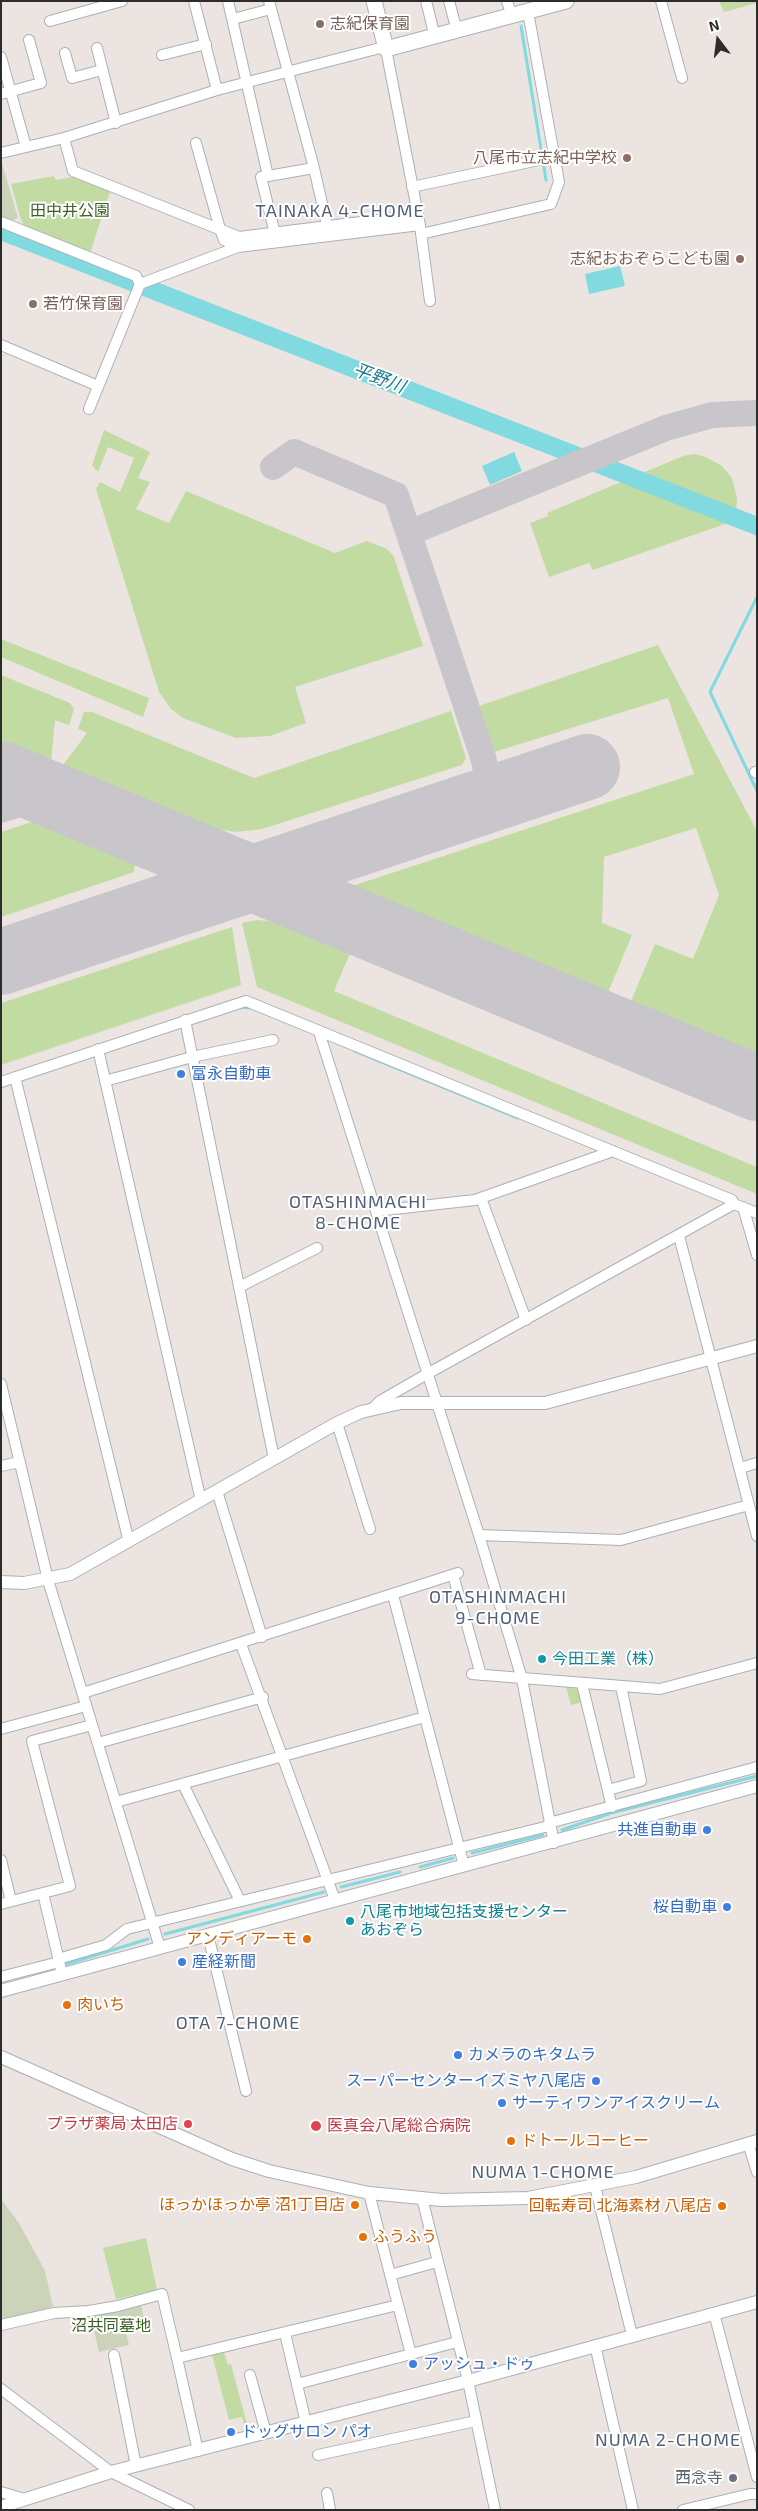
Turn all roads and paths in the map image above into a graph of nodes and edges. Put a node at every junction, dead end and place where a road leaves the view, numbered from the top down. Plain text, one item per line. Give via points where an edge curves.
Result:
1 (122, 1) edge
2 (194, 1) edge
3 (228, 1) edge
4 (374, 1) edge
5 (426, 1) edge
6 (449, 1) edge
7 (507, 1) edge
8 (566, 1) edge
9 (661, 1) edge
10 (270, 5) edge
11 (528, 12) junction
12 (512, 17) junction
13 (233, 19) junction
14 (50, 21) dead end
15 (457, 31) junction
16 (435, 36) junction
17 (29, 40) dead end
18 (206, 44) junction
19 (96, 48) dead end
20 (386, 49) junction
21 (65, 53) dead end
22 (162, 55) dead end
23 (1, 57) edge
24 (102, 70) junction
25 (288, 73) junction
26 (682, 78) dead end
27 (248, 82) junction
28 (217, 90) junction
29 (6, 93) edge
30 (116, 123) junction
31 (64, 138) junction
32 (196, 144) dead end
33 (26, 147) junction
34 (1, 152) edge
35 (553, 157) junction
36 (314, 168) junction
37 (268, 176) junction
38 (412, 187) junction
39 (1, 222) edge
40 (420, 225) junction
41 (374, 227) junction
42 (220, 229) junction
43 (328, 231) junction
44 (275, 237) junction
45 (238, 247) junction
46 (140, 284) junction
47 (430, 301) dead end
48 (1, 346) edge
49 (98, 386) junction
50 (89, 409) dead end
51 (184, 1020) junction
52 (319, 1032) junction
53 (274, 1040) dead end
54 (98, 1049) junction
55 (192, 1057) junction
56 (15, 1077) junction
57 (1, 1082) edge
58 (105, 1082) junction
59 (613, 1151) junction
60 (481, 1198) junction
61 (738, 1206) junction
62 (376, 1211) junction
63 (757, 1213) edge
64 (679, 1236) junction
65 (317, 1248) dead end
66 (757, 1255) edge
67 (239, 1287) junction
68 (526, 1320) junction
69 (757, 1346) edge
70 (709, 1359) junction
71 (427, 1374) junction
72 (1, 1384) edge
73 (436, 1403) junction
74 (372, 1408) junction
75 (337, 1422) junction
76 (274, 1459) junction
77 (20, 1462) junction
78 (757, 1464) edge
79 (1, 1466) edge
80 (740, 1468) junction
81 (217, 1491) junction
82 (201, 1501) junction
83 (749, 1505) junction
84 (370, 1529) dead end
85 (479, 1535) junction
86 (757, 1536) edge
87 (129, 1542) junction
88 (48, 1580) junction
89 (1, 1582) edge
90 (393, 1594) junction
91 (262, 1637) junction
92 (241, 1644) junction
93 (757, 1663) edge
94 (522, 1679) junction
95 (582, 1684) junction
96 (620, 1686) junction
97 (83, 1693) junction
98 (263, 1697) junction
99 (86, 1706) junction
100 (425, 1717) junction
101 (92, 1725) junction
102 (1, 1729) edge
103 (98, 1743) junction
104 (283, 1756) junction
105 (757, 1767) edge
106 (182, 1784) junction
107 (757, 1786) edge
108 (608, 1790) junction
109 (116, 1802) junction
110 (612, 1807) junction
111 (549, 1824) junction
112 (554, 1843) junction
113 (459, 1847) junction
114 (1, 1860) edge
115 (464, 1866) junction
116 (328, 1878) junction
117 (43, 1893) junction
118 (335, 1900) junction
119 (240, 1901) junction
120 (6, 1902) edge
121 (152, 1923) junction
122 (208, 1935) junction
123 (160, 1948) junction
124 (60, 1965) junction
125 (1, 1978) edge
126 (1, 1991) edge
127 (1, 2057) edge
128 (246, 2091) dead end
129 (752, 2142) edge
130 (757, 2172) edge
131 (595, 2186) junction
132 (369, 2193) junction
133 (422, 2198) junction
134 (437, 2262) junction
135 (390, 2275) junction
136 (757, 2302) edge
137 (398, 2305) junction
138 (714, 2314) junction
139 (1, 2325) edge
140 (285, 2333) junction
141 (632, 2335) junction
142 (458, 2342) junction
143 (595, 2345) junction
144 (411, 2354) junction
145 (114, 2355) dead end
146 (177, 2358) junction
147 (250, 2375) dead end
148 (468, 2380) junction
149 (297, 2384) junction
150 (1, 2389) edge
151 (476, 2421) junction
152 (306, 2423) junction
153 (266, 2433) junction
154 (198, 2451) junction
155 (318, 2455) dead end
156 (136, 2466) junction
157 (111, 2472) junction
158 (757, 2478) edge
159 (1, 2492) edge
160 (327, 2494) dead end
161 (757, 2494) edge
162 (25, 2500) junction
163 (167, 2505) edge
164 (1, 2507) edge
165 (189, 2510) edge
166 (330, 2510) edge
167 (495, 2510) edge
168 (633, 2510) edge
169 (683, 2510) edge

1 - 14 street
2 - 18 street
3 - 13 street
4 - 20 main road
5 - 16 street
6 - 15 street
7 - 12 street
8 - 11 main road
9 - 26 street
10 - 13 street
10 - 25 street
11 - 12 main road
11 - 35 street
12 - 15 main road
13 - 27 street
15 - 16 main road
16 - 20 main road
17 - 29 street via 41,84
18 - 22 street
18 - 28 street
19 - 24 street
20 - 25 street
20 - 38 street
21 - 24 street via 72,78
23 - 29 street
24 - 30 street
25 - 27 street
25 - 36 street
27 - 28 street
27 - 37 street
28 - 30 street
29 - 33 street
30 - 31 street
31 - 33 street
31 - 42 street via 73,171
32 - 42 street
33 - 34 street
35 - 38 street
35 - 40 street via 559,182 551,204
36 - 37 street
36 - 43 street
37 - 44 street via 261,177
38 - 40 street
39 - 46 street via 136,276
40 - 41 street
40 - 47 street
41 - 43 street
41 - 43 street via 358,223
42 - 44 street via 239,237
42 - 45 street via 224,240
43 - 44 street
44 - 45 street
45 - 46 street
46 - 49 street
48 - 49 street
49 - 50 street
51 - 52 street via 246,1001
51 - 54 street
51 - 55 street
52 - 59 street
52 - 62 street
53 - 55 street
54 - 56 street
54 - 58 street
55 - 58 street
55 - 67 street
56 - 57 street
56 - 87 street
58 - 82 street
59 - 60 street
59 - 61 street via 732,1200
60 - 62 street
60 - 68 street
61 - 63 street
61 - 64 street
61 - 66 street
62 - 71 street
64 - 68 street
64 - 70 street
65 - 67 street
67 - 76 street
68 - 71 street
69 - 70 street
70 - 73 street via 545,1403
70 - 80 street
71 - 73 street
71 - 74 street
72 - 77 street
73 - 74 street via 401,1403
73 - 85 street
74 - 75 street
75 - 76 street
75 - 84 street
76 - 81 street
77 - 79 street
77 - 88 street
78 - 80 street
80 - 83 street
81 - 82 street
81 - 91 street
82 - 87 street
83 - 85 street via 621,1540
83 - 86 street
85 - 94 street
87 - 88 street via 70,1574
88 - 89 street
88 - 97 street
90 - 91 street
90 - 94 street via 456,1574 476,1675
90 - 100 street
91 - 92 street
92 - 97 street
92 - 98 street
93 - 96 street via 660,1689
94 - 95 street
94 - 111 street
95 - 96 street
95 - 108 street
96 - 108 street via 641,1781
97 - 99 street
98 - 103 street
98 - 104 street
99 - 101 street
99 - 102 street
100 - 104 street
100 - 113 street
101 - 103 street
101 - 117 street via 32,1741 70,1886
103 - 109 street
104 - 106 street
104 - 116 street
105 - 110 street
106 - 109 street
106 - 119 street
107 - 112 street
108 - 110 street
109 - 121 street
110 - 111 street
111 - 112 street
111 - 113 street
112 - 115 street
113 - 115 street
113 - 116 street
114 - 120 street
115 - 118 street
116 - 118 street
116 - 119 street
117 - 120 street
117 - 124 street
118 - 122 street
119 - 121 street
121 - 123 street
121 - 124 street via 128,1929 106,1945
122 - 123 street
122 - 128 street
123 - 124 street
124 - 125 street
124 - 126 street
127 - 132 street via 232,2159 269,2171
129 - 130 street
129 - 131 street
131 - 133 street via 528,2198
131 - 141 street
132 - 133 street
132 - 135 street
133 - 134 street
134 - 135 street
134 - 142 street
135 - 137 street
136 - 138 street
137 - 140 street
137 - 144 street
138 - 141 street
138 - 158 street
139 - 146 street via 54,2313 118,2306 162,2294
140 - 146 street
140 - 149 street
141 - 143 street
142 - 144 street
142 - 148 street
143 - 148 street
143 - 168 street
144 - 149 street
145 - 156 street
146 - 154 street
147 - 153 street via 251,2393
148 - 151 street
148 - 152 street
149 - 152 street
150 - 157 street
151 - 155 street
151 - 167 street
152 - 153 street
153 - 154 street
154 - 156 street
156 - 157 street
157 - 162 street
157 - 163 street
159 - 162 street
160 - 166 street
161 - 169 street
162 - 164 street
163 - 165 street

